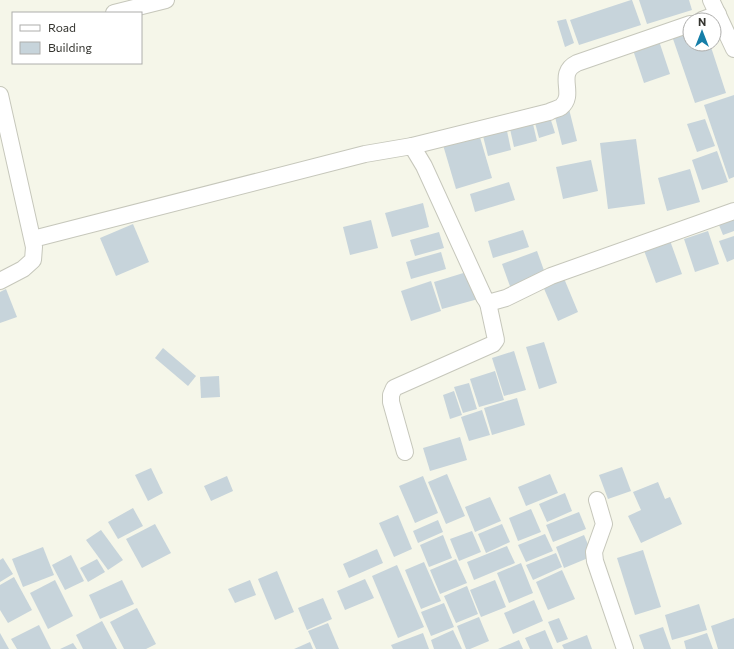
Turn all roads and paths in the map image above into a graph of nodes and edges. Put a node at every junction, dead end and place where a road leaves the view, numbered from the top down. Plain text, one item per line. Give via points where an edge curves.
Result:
1 (166, 0) edge
2 (715, 7) edge
3 (118, 12) edge
4 (682, 27) edge
5 (734, 49) edge
6 (0, 95) edge
7 (412, 146) junction
8 (734, 211) edge
9 (33, 239) junction
10 (0, 281) edge
11 (488, 303) junction
12 (405, 452) dead end
13 (597, 500) dead end
14 (625, 649) edge

1 - 3 street
2 - 5 street
4 - 7 street via 572,65 567,72 566,100 560,107 549,112
6 - 9 street
7 - 9 street via 365,154
7 - 11 street via 424,166
8 - 11 street via 551,276 506,298
9 - 10 street via 33,260 23,270
11 - 12 street via 496,340 493,344 394,388 391,402
13 - 14 street via 604,524 594,552 595,561

